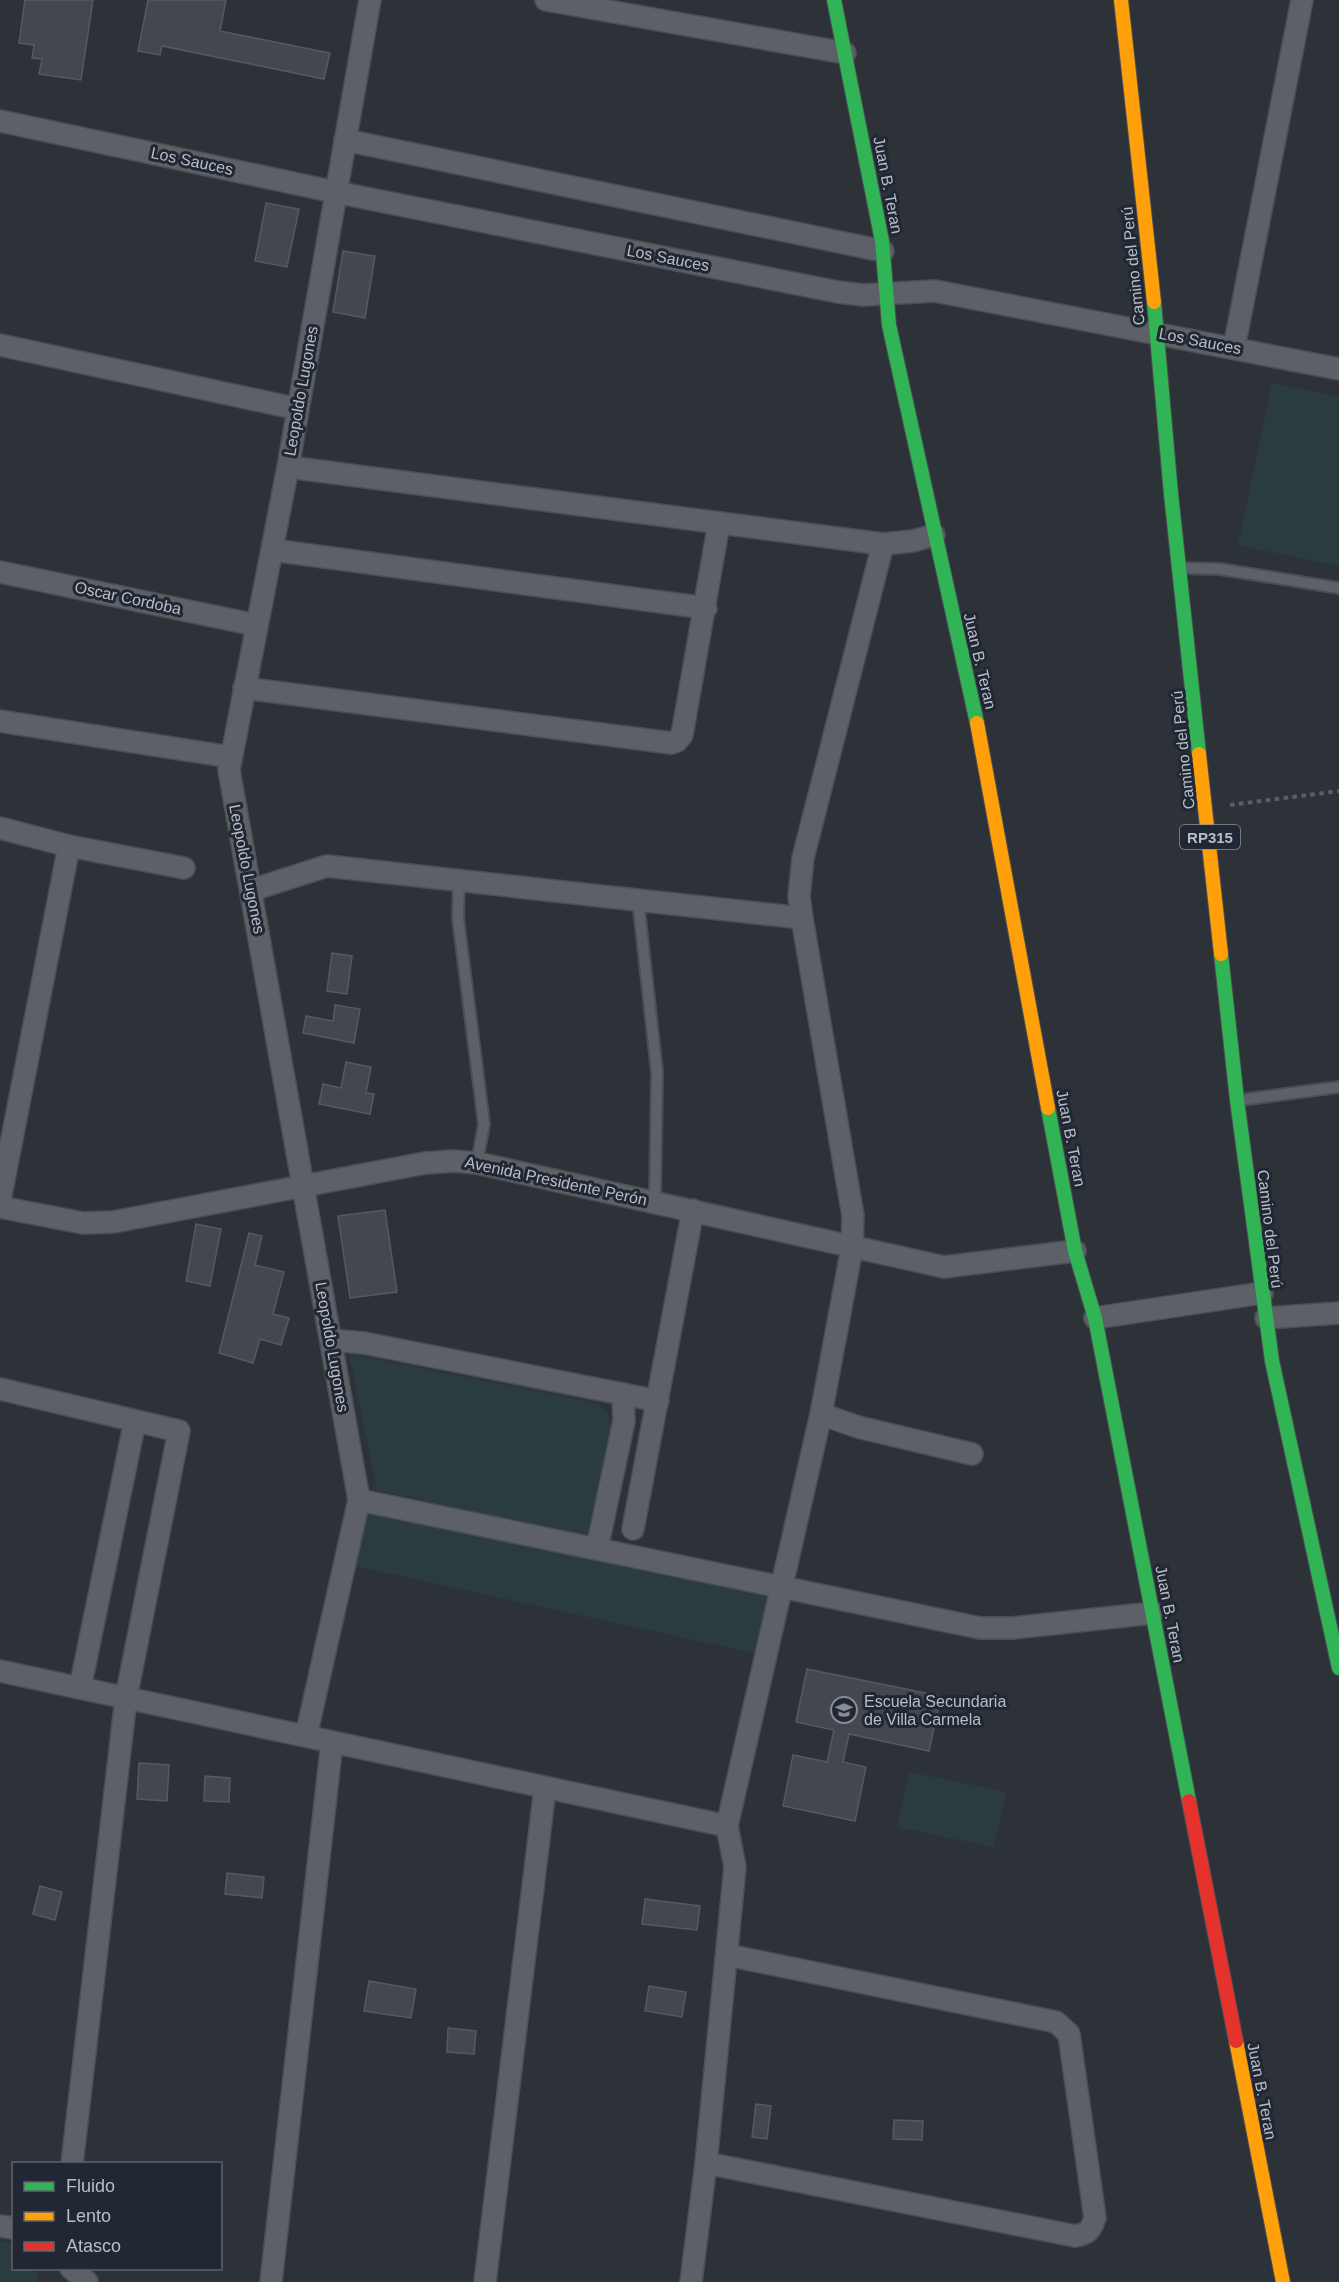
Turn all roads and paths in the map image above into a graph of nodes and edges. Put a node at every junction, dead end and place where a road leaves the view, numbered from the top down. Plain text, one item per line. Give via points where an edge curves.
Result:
1 (370, 0) edge
2 (546, 0) edge
3 (834, 0) edge
4 (1121, 0) edge
5 (1302, 0) edge
6 (845, 53) junction
7 (0, 121) edge
8 (345, 140) junction
9 (335, 192) junction
10 (883, 251) junction
11 (886, 295) junction
12 (1157, 332) junction
13 (0, 345) edge
14 (1234, 348) junction
15 (1339, 369) edge
16 (298, 409) junction
17 (288, 467) junction
18 (719, 523) junction
19 (934, 535) junction
20 (883, 544) junction
21 (272, 550) junction
22 (1180, 568) junction
23 (0, 572) edge
24 (1339, 588) edge
25 (705, 608) junction
26 (256, 625) junction
27 (244, 688) junction
28 (0, 721) edge
29 (231, 757) junction
30 (1339, 791) edge
31 (1207, 808) junction
32 (0, 828) edge
33 (69, 846) junction
34 (184, 868) dead end
35 (459, 878) junction
36 (252, 890) junction
37 (638, 900) junction
38 (802, 918) junction
39 (1339, 1088) edge
40 (1237, 1101) junction
41 (477, 1163) junction
42 (302, 1187) junction
43 (0, 1200) edge
44 (655, 1201) junction
45 (0, 1207) edge
46 (693, 1210) junction
47 (852, 1248) junction
48 (1075, 1251) junction
49 (1262, 1293) junction
50 (1339, 1313) edge
51 (1095, 1318) junction
52 (1266, 1318) junction
53 (331, 1340) junction
54 (0, 1389) edge
55 (623, 1394) junction
56 (658, 1401) junction
57 (820, 1414) junction
58 (135, 1421) junction
59 (972, 1454) dead end
60 (359, 1500) junction
61 (633, 1529) dead end
62 (597, 1550) junction
63 (782, 1589) junction
64 (1153, 1613) junction
65 (1339, 1668) edge
66 (0, 1671) edge
67 (80, 1688) junction
68 (126, 1698) junction
69 (306, 1736) junction
70 (332, 1742) junction
71 (545, 1788) junction
72 (727, 1826) junction
73 (727, 1955) junction
74 (72, 2162) edge
75 (706, 2163) junction
76 (73, 2270) edge
77 (87, 2282) edge
78 (271, 2282) edge
79 (485, 2282) edge
80 (691, 2282) edge
81 (1283, 2282) edge

1 - 8 street, Leopoldo Lugones
2 - 6 street
3 - 6 street, Juan B. Teran
4 - 12 street, Camino del Perú / RP315
5 - 14 street
6 - 10 street, Juan B. Teran
7 - 9 street, Los Sauces
8 - 9 street, Leopoldo Lugones
8 - 10 street
9 - 11 street, Los Sauces via 838,292
9 - 16 street, Leopoldo Lugones
10 - 11 street, Juan B. Teran
11 - 12 street, Los Sauces via 935,291
11 - 19 street, Juan B. Teran
12 - 14 street, Los Sauces
12 - 22 street, Camino del Perú / RP315
13 - 16 street
14 - 15 street, Los Sauces
16 - 17 street, Leopoldo Lugones
17 - 18 street
17 - 21 street, Leopoldo Lugones
18 - 20 street
18 - 25 street
19 - 20 street
19 - 48 street, Juan B. Teran via 970,688
20 - 38 street via 806,840 800,896
21 - 25 street
21 - 26 street, Leopoldo Lugones
22 - 24 lane via 1220,569
22 - 31 street, Camino del Perú / RP315
23 - 26 street, Oscar Cordoba
25 - 27 street via 682,735 671,743
26 - 27 street, Leopoldo Lugones
27 - 29 street, Leopoldo Lugones
28 - 29 street
29 - 36 street, Leopoldo Lugones via 231,784
30 - 31 path
31 - 40 street, Camino del Perú / RP315
32 - 33 street
33 - 34 street
33 - 43 street
35 - 36 street via 327,866
35 - 37 street
35 - 41 lane via 458,918 484,1124
36 - 42 street, Leopoldo Lugones
37 - 38 street
37 - 44 lane via 657,1072
38 - 47 street via 853,1216
39 - 40 lane
40 - 49 street, Camino del Perú / RP315
41 - 42 street, Avenida Presidente Perón via 425,1162
41 - 44 street, Avenida Presidente Perón
42 - 45 street, Avenida Presidente Perón via 113,1222 83,1223
42 - 53 street, Leopoldo Lugones
44 - 46 street, Avenida Presidente Perón
46 - 47 street, Avenida Presidente Perón
46 - 56 street
47 - 48 street, Avenida Presidente Perón via 944,1268
47 - 57 street
48 - 51 street, Juan B. Teran
49 - 51 street
49 - 52 street, Camino del Perú / RP315
50 - 52 street
51 - 64 street, Juan B. Teran
52 - 65 street, Camino del Perú / RP315
53 - 55 street via 364,1343
53 - 60 street, Leopoldo Lugones
54 - 58 street
55 - 56 street
55 - 62 street via 624,1421
56 - 61 street
57 - 59 street
57 - 63 street
58 - 67 street
58 - 68 street via 179,1431
60 - 62 street
60 - 69 street, Leopoldo Lugones
62 - 63 street
63 - 64 street via 980,1628
63 - 72 street
64 - 81 street, Juan B. Teran
66 - 67 street
67 - 68 street
68 - 69 street
68 - 74 street
69 - 70 street
70 - 71 street
70 - 78 street
71 - 72 street
71 - 79 street
72 - 73 street via 735,1867
73 - 75 street
73 - 75 street via 1063,2026 1069,2034 1095,2218 1092,2229 1075,2236
75 - 80 street
76 - 77 street

